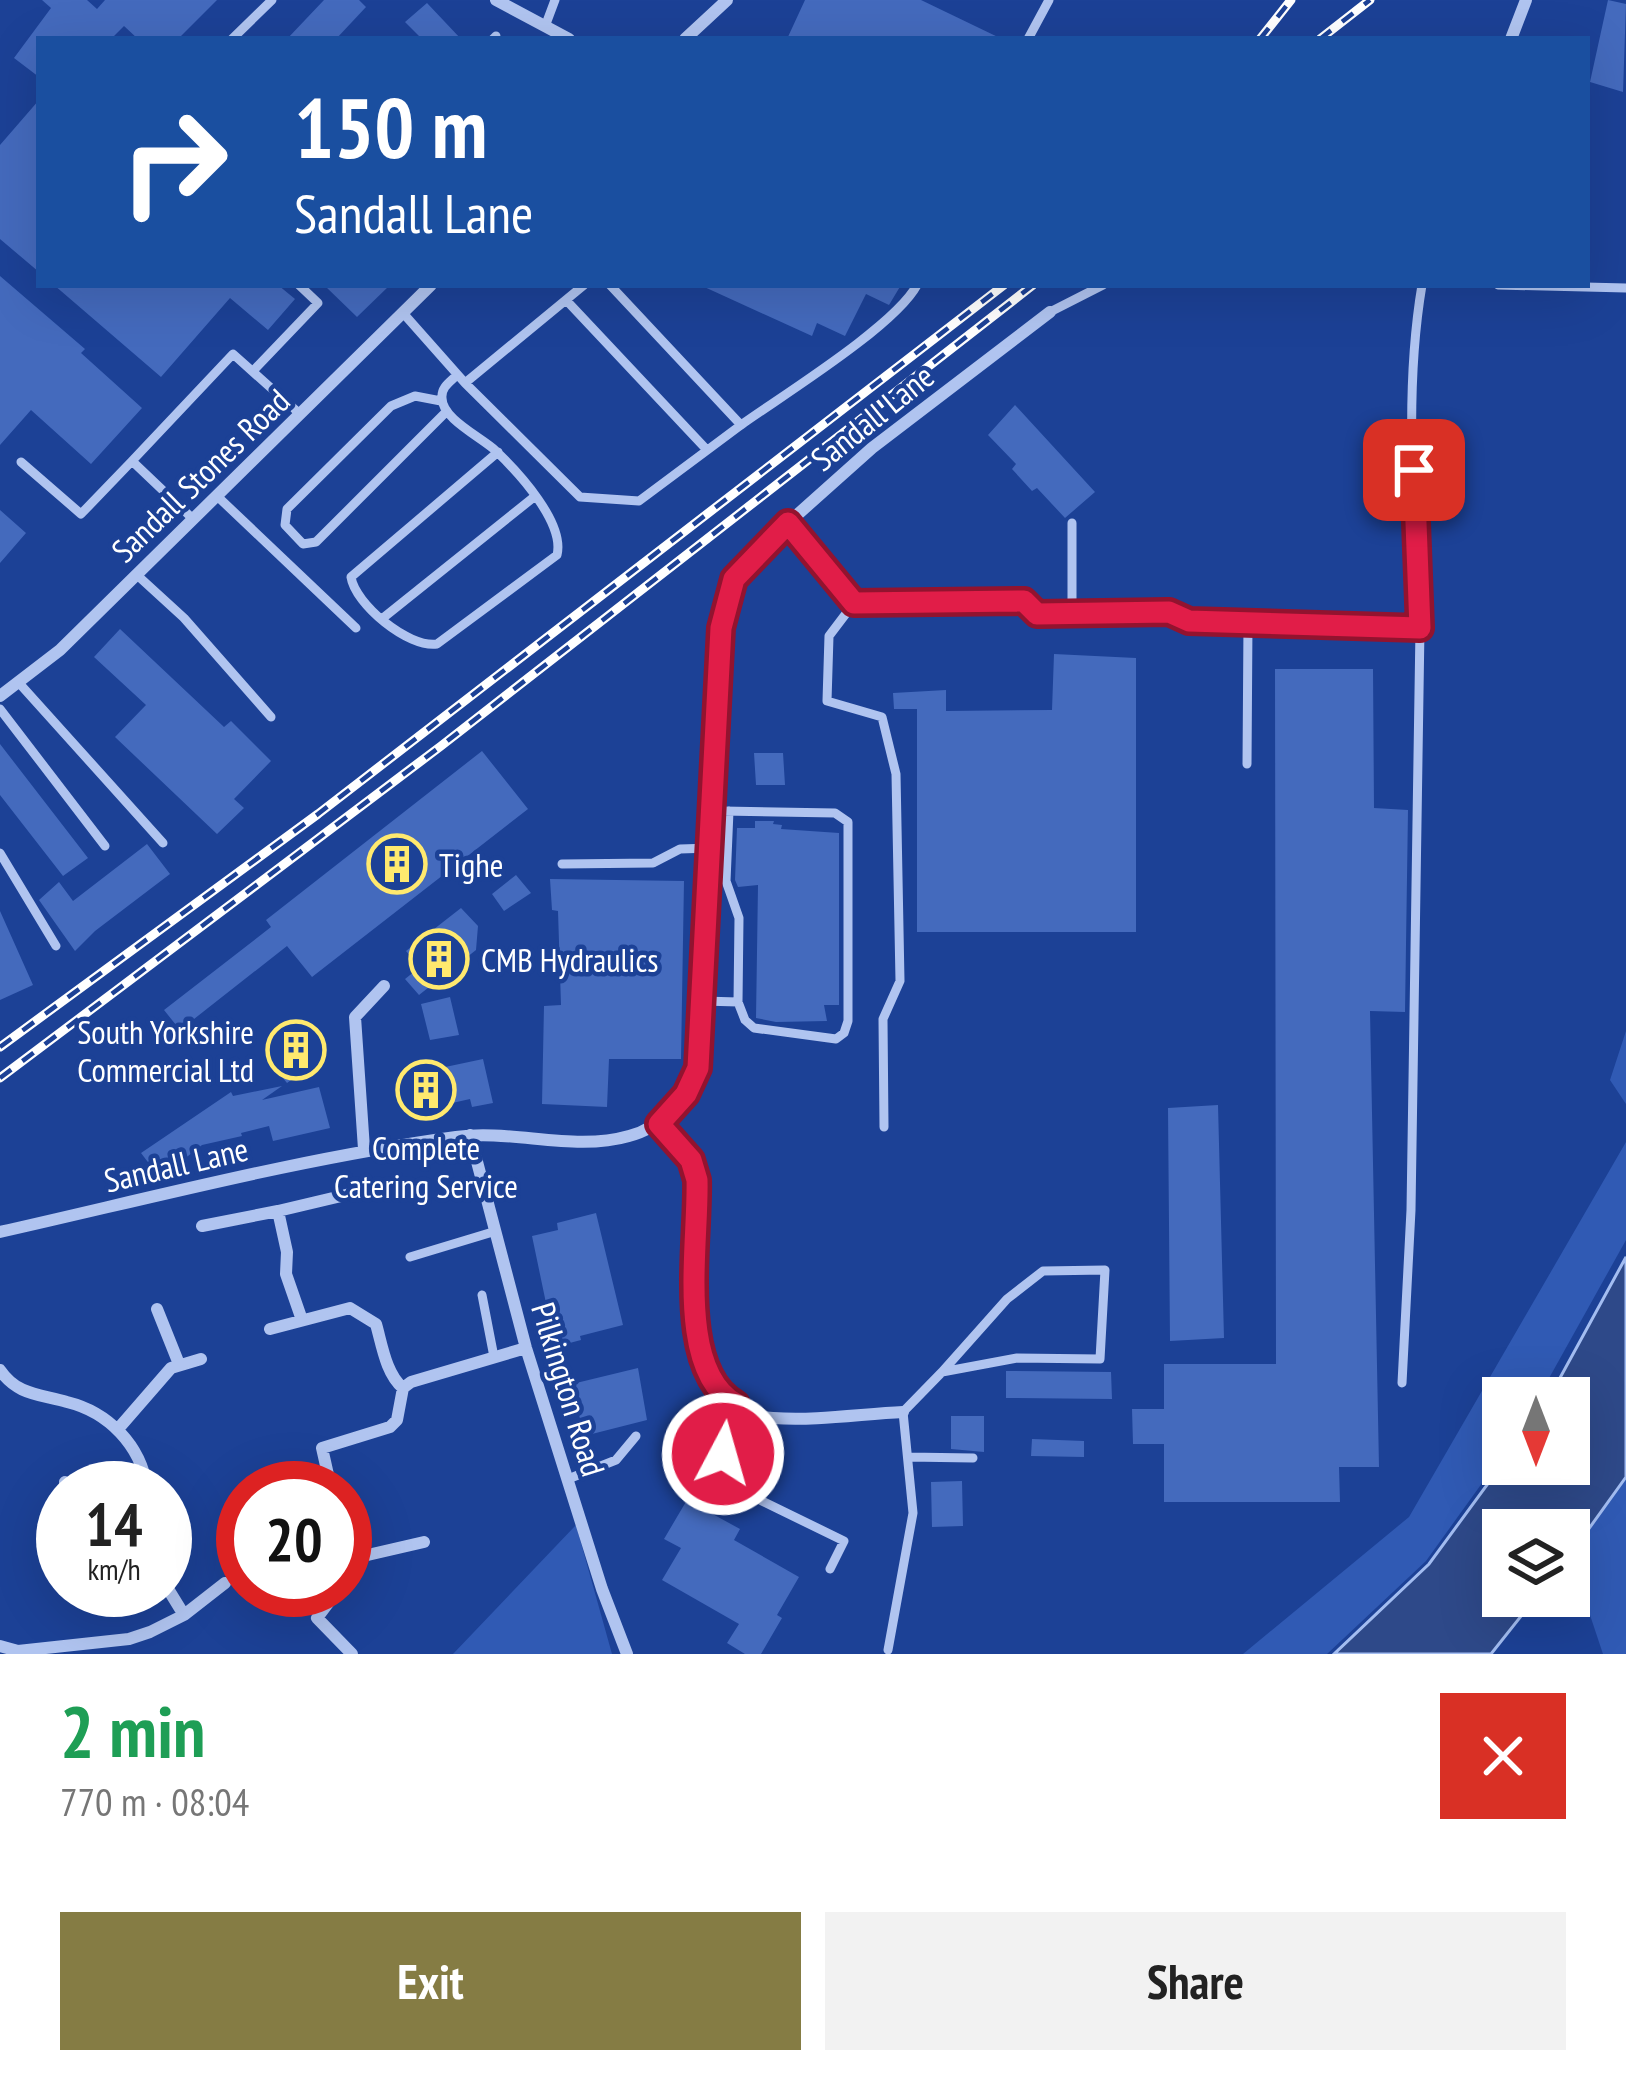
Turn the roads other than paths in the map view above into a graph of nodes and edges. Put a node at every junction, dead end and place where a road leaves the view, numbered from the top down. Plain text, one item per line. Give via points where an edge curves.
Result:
1 (272, 0) edge
2 (496, 0) edge
3 (556, 0) edge
4 (727, 0) edge
5 (1049, 0) edge
6 (1526, 0) edge
7 (546, 24) junction
8 (235, 36) edge
9 (564, 36) edge
10 (688, 36) edge
11 (1030, 36) edge
12 (1511, 36) edge
13 (1590, 287) edge
14 (302, 288) edge
15 (428, 288) edge
16 (580, 288) edge
17 (613, 288) edge
18 (915, 288) edge
19 (1097, 288) edge
20 (1422, 288) edge
21 (1626, 288) edge
22 (566, 300) junction
23 (1050, 312) joint
24 (403, 313) junction
25 (253, 371) junction
26 (461, 379) junction
27 (444, 406) junction
28 (300, 414) junction
29 (741, 425) junction
30 (707, 450) junction
31 (498, 452) junction
32 (133, 461) junction
33 (21, 462) dead end
34 (217, 496) junction
35 (534, 497) junction
36 (193, 519) junction
37 (788, 523) junction
38 (1072, 523) dead end
39 (137, 575) junction
40 (854, 603) junction
41 (1072, 613) junction
42 (383, 618) junction
43 (1248, 622) junction
44 (356, 628) dead end
45 (1420, 628) junction
46 (19, 683) junction
47 (0, 696) edge
48 (0, 710) edge
49 (271, 717) dead end
50 (1247, 764) dead end
51 (712, 811) junction
52 (729, 811) junction
53 (163, 843) dead end
54 (105, 846) dead end
55 (710, 848) junction
56 (0, 853) edge
57 (562, 864) dead end
58 (56, 946) dead end
59 (384, 986) dead end
60 (703, 1001) junction
61 (738, 1002) junction
62 (659, 1124) junction
63 (884, 1127) dead end
64 (470, 1135) junction
65 (364, 1149) junction
66 (354, 1193) dead end
67 (278, 1211) junction
68 (202, 1226) dead end
69 (0, 1232) edge
70 (496, 1232) junction
71 (410, 1257) dead end
72 (482, 1295) dead end
73 (157, 1309) dead end
74 (302, 1320) junction
75 (270, 1329) dead end
76 (526, 1348) junction
77 (494, 1357) junction
78 (201, 1359) dead end
79 (179, 1364) junction
80 (0, 1370) edge
81 (942, 1372) junction
82 (1402, 1383) dead end
83 (404, 1388) junction
84 (736, 1404) junction
85 (903, 1412) junction
86 (118, 1429) junction
87 (636, 1436) dead end
88 (908, 1457) junction
89 (973, 1458) dead end
90 (139, 1461) edge
91 (325, 1461) edge
92 (568, 1479) junction
93 (424, 1542) dead end
94 (372, 1554) edge
95 (830, 1568) dead end
96 (216, 1589) edge
97 (192, 1609) edge
98 (182, 1617) edge
99 (318, 1617) edge
100 (130, 1646) edge
101 (2, 1650) edge
102 (888, 1650) dead end
103 (352, 1654) edge
104 (627, 1654) edge

1 - 8 lane
2 - 7 street
3 - 7 lane
4 - 10 street
5 - 11 lane
6 - 12 street
7 - 9 street
13 - 21 lane
14 - 25 lane via 318,303
15 - 24 street, Sandall Stones Road
16 - 22 lane
17 - 29 lane
18 - 29 lane via 876,327
19 - 23 lane
20 - 45 lane via 1412,430
22 - 26 lane
22 - 30 lane
23 - 37 street, Sandall Lane
24 - 26 lane
24 - 28 street, Sandall Stones Road
25 - 28 lane
25 - 32 lane via 233,354
26 - 27 lane via 443,389
26 - 30 lane via 580,497 639,501
27 - 27 lane via 316,542 303,544 285,525 287,508 391,406 415,396
27 - 31 lane
28 - 34 street, Sandall Stones Road
29 - 30 lane
31 - 35 lane
31 - 42 lane via 351,577
32 - 33 lane via 81,514
32 - 36 lane
34 - 36 street, Sandall Stones Road
34 - 44 lane
35 - 42 lane
35 - 42 lane via 559,534 557,555 437,644 416,644
36 - 39 street, Sandall Stones Road
37 - 40 lane
37 - 51 street, Sandall Lane via 734,579 724,606
38 - 41 lane
39 - 46 street, Sandall Stones Road
39 - 49 lane
40 - 41 lane via 1024,601 1037,614
40 - 63 lane via 830,636 827,701 882,718 896,774 900,981 883,1019
41 - 43 lane
43 - 45 lane
43 - 50 lane
45 - 82 lane
46 - 47 street, Sandall Stones Road
46 - 53 lane
48 - 54 lane
51 - 52 lane
51 - 55 street, Sandall Lane
52 - 61 lane via 725,869 739,919
52 - 61 lane via 835,813 849,830 844,1033 829,1040 754,1028
55 - 57 lane via 680,849 653,863
55 - 60 street, Sandall Lane
56 - 58 lane
59 - 65 street via 355,1018
60 - 61 lane
60 - 62 street, Sandall Lane via 698,1068
62 - 64 street, Sandall Lane via 602,1141
62 - 84 street via 691,1160 697,1180 702,1365
64 - 65 street, Sandall Lane
64 - 70 street, Pilkington Road
65 - 69 street, Sandall Lane
66 - 67 street
67 - 68 street
67 - 74 street
70 - 71 lane
70 - 76 street, Pilkington Road
72 - 77 lane
73 - 79 street
74 - 75 street
74 - 83 street via 345,1308 372,1320
76 - 77 street
76 - 92 street, Pilkington Road
77 - 83 street
78 - 79 street
79 - 86 street
80 - 86 street via 22,1391 86,1408
81 - 81 lane via 1043,1271 1105,1270 1100,1359 1017,1358
81 - 85 lane
83 - 91 street via 397,1420 322,1448
84 - 85 street via 769,1419
84 - 95 lane via 719,1480 844,1541
85 - 88 lane
86 - 90 street
87 - 92 lane via 616,1460
88 - 89 lane
88 - 102 lane via 913,1513
92 - 104 street, Pilkington Road
93 - 94 street
96 - 97 street
98 - 100 street
99 - 103 street
100 - 101 street

